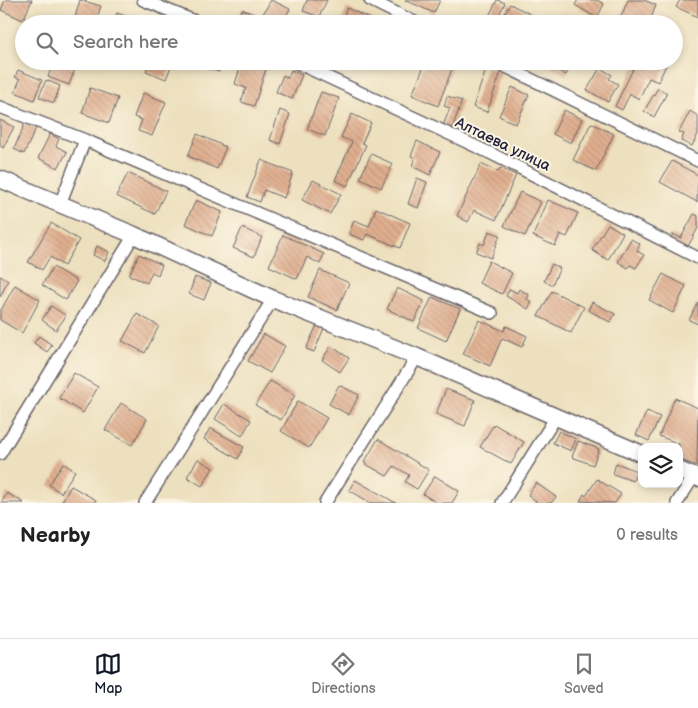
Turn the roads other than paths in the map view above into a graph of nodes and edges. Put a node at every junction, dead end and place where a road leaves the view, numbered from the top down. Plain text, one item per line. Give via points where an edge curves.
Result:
1 (143, 0) edge
2 (370, 0) edge
3 (180, 15) edge
4 (400, 15) edge
5 (313, 70) edge
6 (512, 70) edge
7 (0, 107) edge
8 (84, 140) junction
9 (698, 161) edge
10 (0, 179) edge
11 (60, 204) junction
12 (134, 235) junction
13 (698, 258) edge
14 (273, 298) junction
15 (492, 313) dead end
16 (417, 357) junction
17 (556, 417) junction
18 (638, 452) edge
19 (0, 454) edge
20 (690, 474) edge
21 (144, 503) edge
22 (325, 503) edge
23 (502, 503) edge
24 (677, 503) edge

1 - 3 street
2 - 4 street
5 - 13 street, Алтаева улица via 492,154
6 - 9 street
7 - 8 street
8 - 11 street
8 - 15 street
10 - 11 street
11 - 12 street
12 - 14 street
12 - 19 street
14 - 16 street
14 - 21 street
16 - 17 street
16 - 22 street
17 - 18 street
17 - 23 street
20 - 24 street

